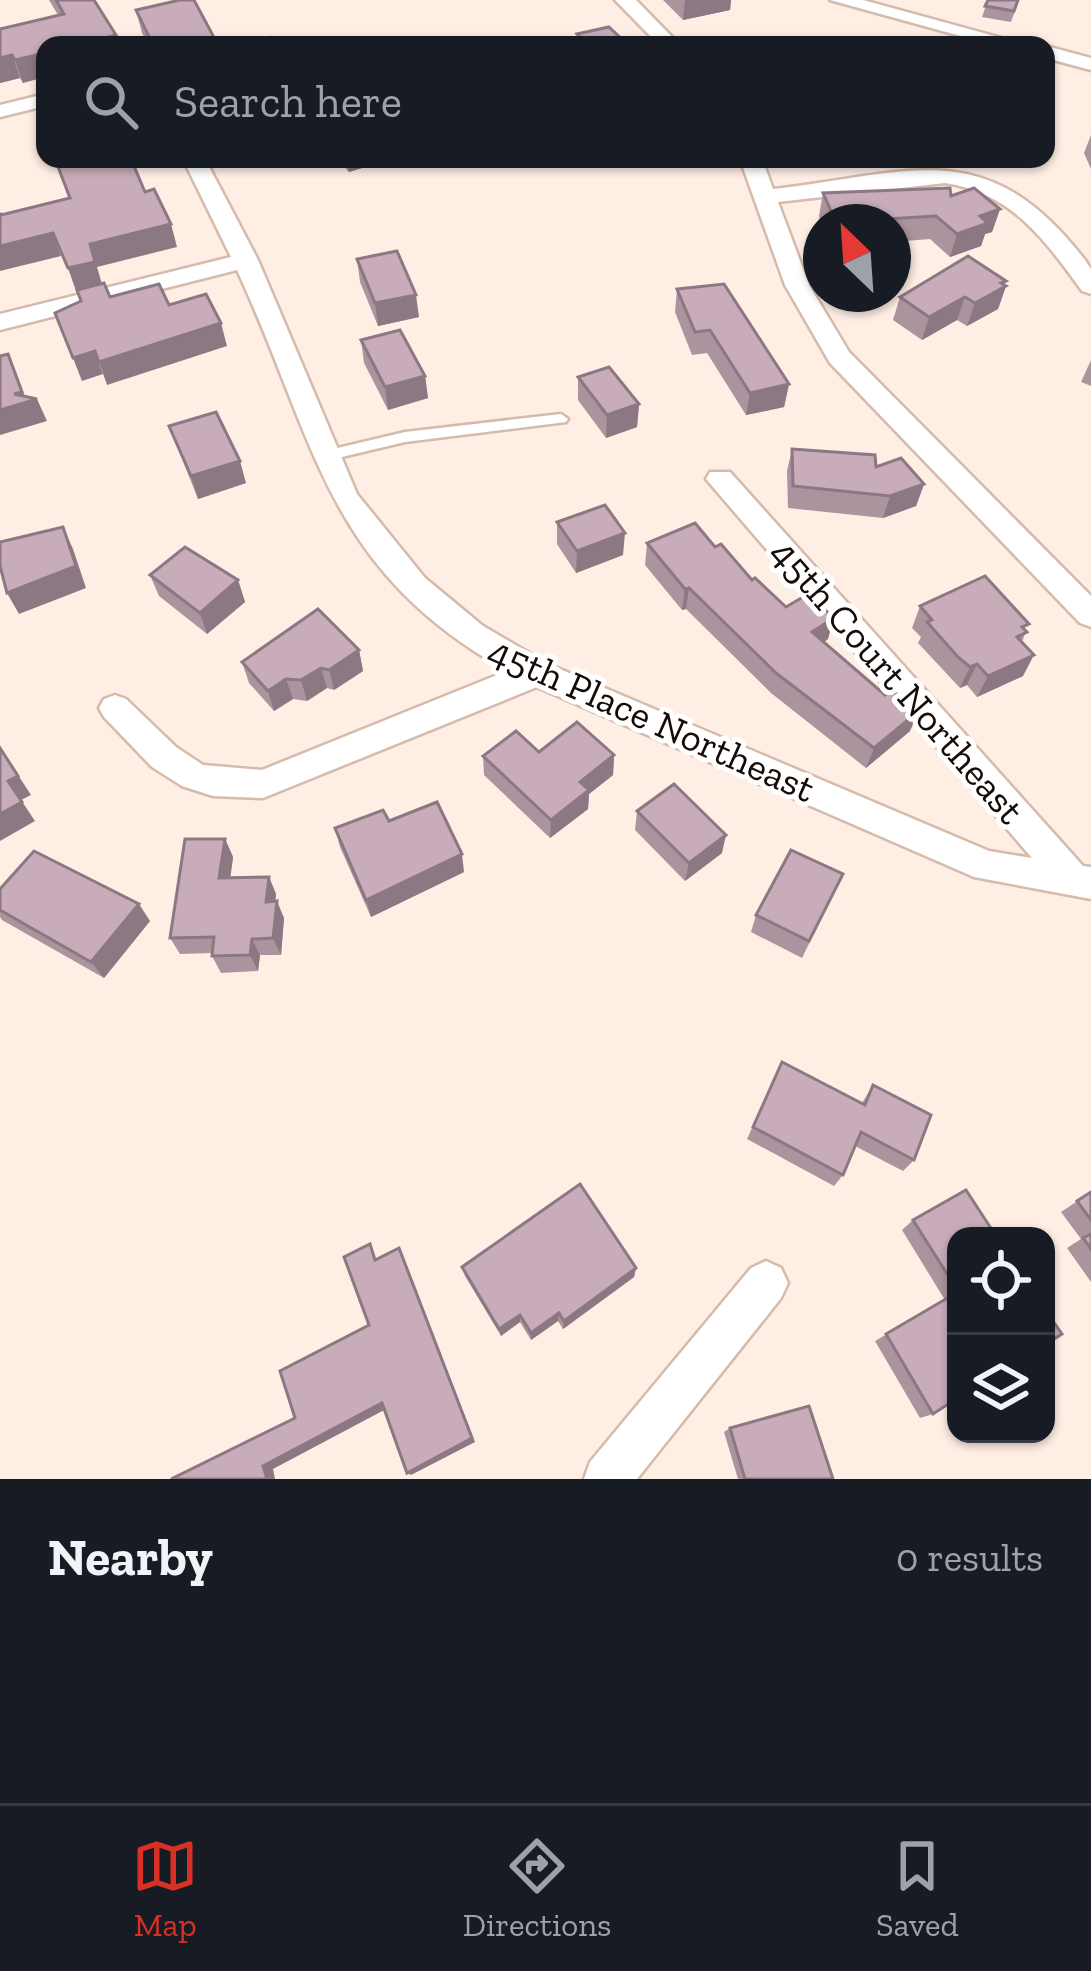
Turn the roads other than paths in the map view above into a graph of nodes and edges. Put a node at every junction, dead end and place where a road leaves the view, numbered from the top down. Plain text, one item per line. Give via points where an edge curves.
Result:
1 (625, 0) edge
2 (840, 0) edge
3 (661, 36) edge
4 (982, 36) edge
5 (1055, 54) edge
6 (1091, 64) edge
7 (36, 103) edge
8 (0, 113) edge
9 (36, 119) edge
10 (199, 168) edge
11 (755, 168) edge
12 (766, 197) junction
13 (246, 260) junction
14 (1091, 286) edge
15 (0, 322) edge
16 (561, 419) dead end
17 (325, 456) junction
18 (720, 479) dead end
19 (1091, 615) edge
20 (537, 674) junction
21 (116, 708) dead end
22 (1084, 884) edge
23 (766, 1283) dead end
24 (607, 1479) edge

1 - 3 street
2 - 4 street
5 - 6 street
7 - 8 street
8 - 9 street
10 - 13 street, 45th Place Northeast
11 - 12 street
12 - 14 street via 969,178 1039,215
12 - 19 street via 797,285 838,357
13 - 15 street
13 - 17 street, 45th Place Northeast
16 - 17 lane via 405,437
17 - 20 street, 45th Place Northeast via 358,519 404,579 479,643
18 - 22 street, 45th Court Northeast
20 - 21 street via 263,784 224,787 181,774
20 - 22 street, 45th Place Northeast via 986,866
23 - 24 street

